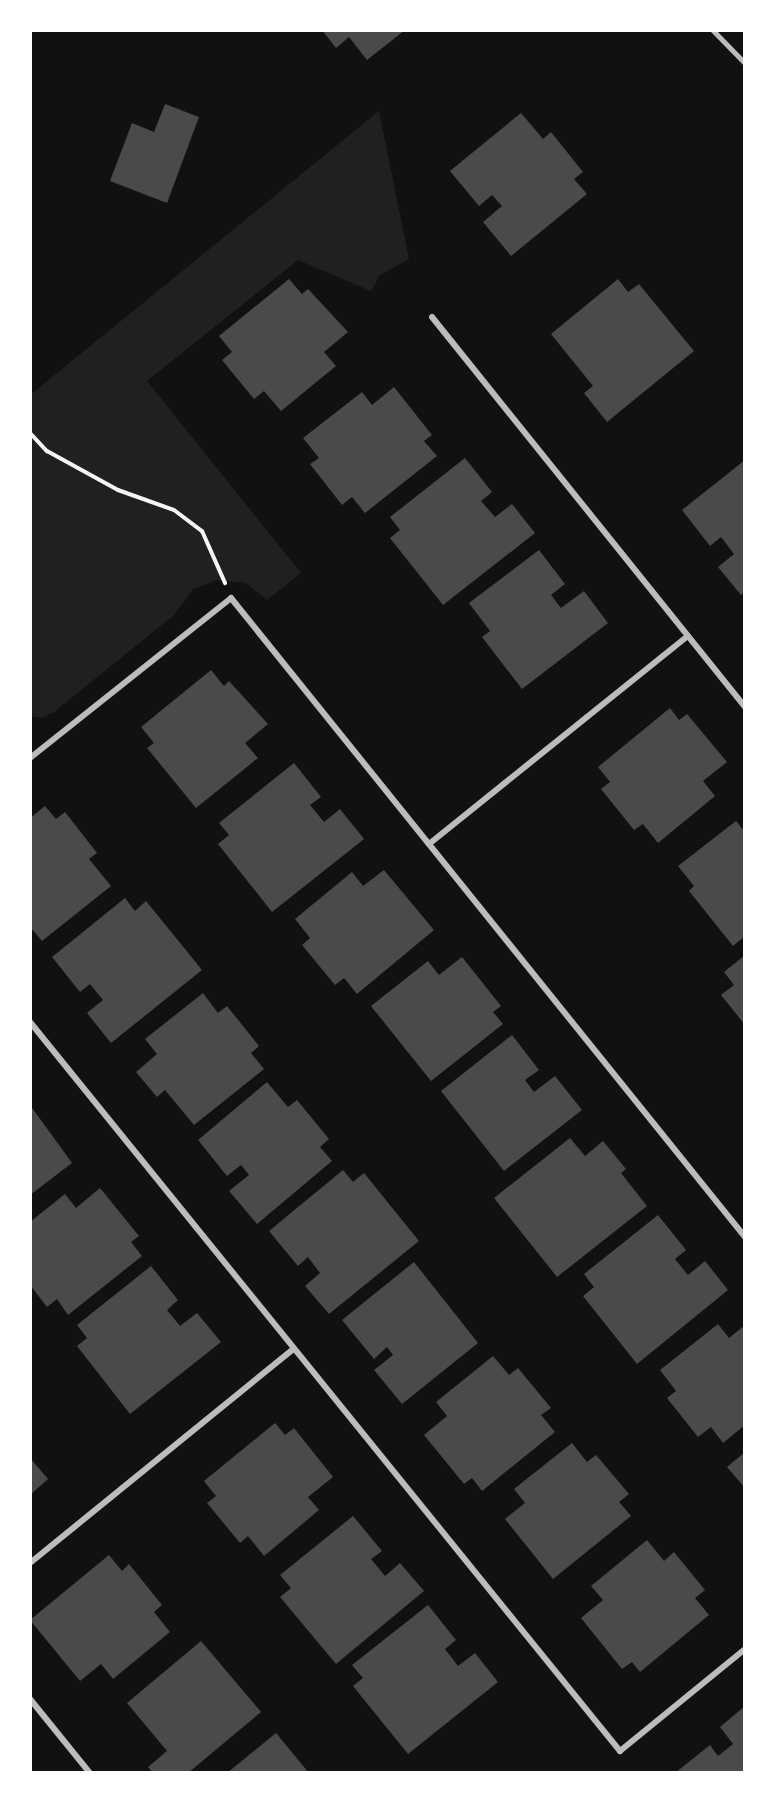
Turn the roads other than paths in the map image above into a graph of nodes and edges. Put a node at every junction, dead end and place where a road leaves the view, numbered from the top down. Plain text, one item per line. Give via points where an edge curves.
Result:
1 (713, 30) edge
2 (745, 63) edge
3 (432, 317) dead end
4 (688, 636) junction
5 (745, 707) edge
6 (31, 755) edge
7 (429, 844) junction
8 (30, 1022) edge
9 (745, 1237) edge
10 (292, 1350) junction
11 (30, 1563) edge
12 (745, 1648) edge
13 (30, 1699) edge
14 (90, 1773) edge

1 - 2 lane
3 - 4 street
4 - 5 street
4 - 7 street
6 - 7 street via 231,598
7 - 9 street
8 - 10 street
10 - 11 street
10 - 12 street via 621,1751
13 - 14 street

